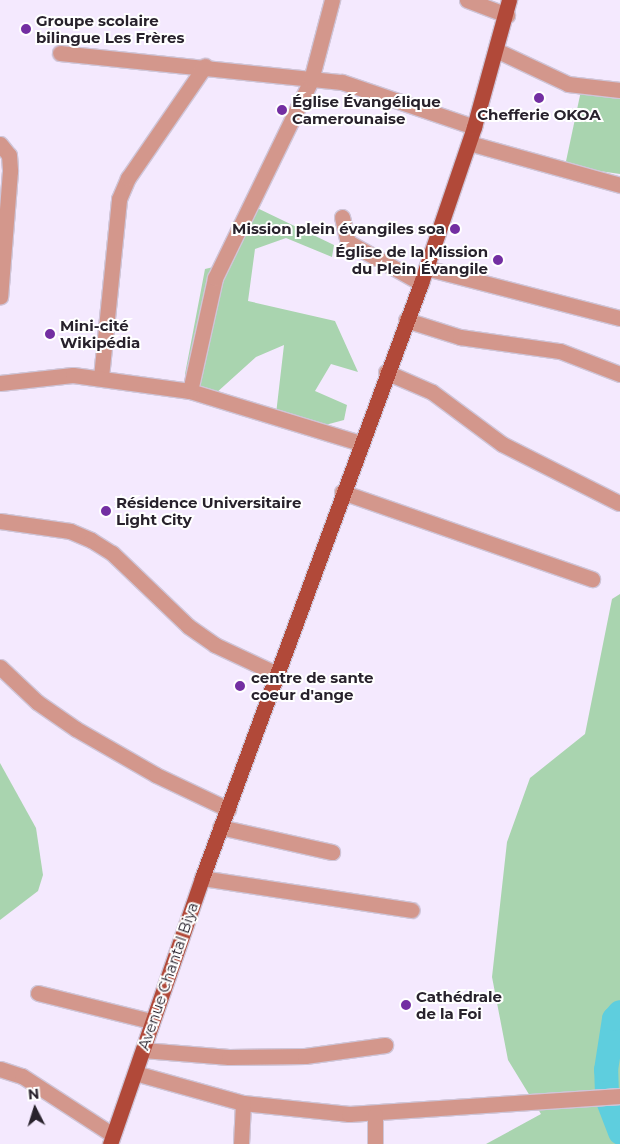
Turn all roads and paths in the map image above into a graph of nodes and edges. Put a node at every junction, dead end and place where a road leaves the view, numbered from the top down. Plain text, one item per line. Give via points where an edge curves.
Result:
1 (332, 0) edge
2 (467, 0) edge
3 (508, 7) edge
4 (498, 51) junction
5 (60, 53) dead end
6 (205, 66) junction
7 (311, 80) junction
8 (620, 90) edge
9 (474, 127) junction
10 (469, 143) junction
11 (0, 144) edge
12 (620, 185) edge
13 (342, 217) dead end
14 (2, 254) edge
15 (426, 268) junction
16 (421, 283) junction
17 (0, 297) edge
18 (620, 318) edge
19 (406, 320) junction
20 (386, 372) junction
21 (620, 374) edge
22 (101, 377) junction
23 (0, 383) edge
24 (190, 391) junction
25 (360, 444) junction
26 (342, 492) junction
27 (619, 503) edge
28 (0, 521) edge
29 (592, 579) dead end
30 (0, 668) edge
31 (279, 675) junction
32 (228, 808) junction
33 (220, 827) junction
34 (332, 852) dead end
35 (202, 878) junction
36 (412, 910) dead end
37 (38, 993) dead end
38 (150, 1022) junction
39 (386, 1045) dead end
40 (142, 1050) junction
41 (0, 1069) edge
42 (135, 1073) junction
43 (620, 1096) edge
44 (243, 1103) junction
45 (375, 1115) junction
46 (111, 1140) edge
47 (241, 1144) edge
48 (375, 1144) edge

1 - 7 street
2 - 3 street
3 - 4 main road, Avenue Chantal Biya
4 - 8 street via 568,84
4 - 9 main road, Avenue Chantal Biya
5 - 6 street
6 - 7 street
6 - 22 street via 128,178 119,199
7 - 9 street via 342,82
7 - 24 street via 215,278
9 - 10 main road, Avenue Chantal Biya
10 - 12 street
10 - 15 main road, Avenue Chantal Biya
11 - 14 street via 8,156 10,171
13 - 16 street via 348,242
14 - 17 street
15 - 16 main road, Avenue Chantal Biya
15 - 18 street
16 - 19 main road, Avenue Chantal Biya
19 - 20 main road, Avenue Chantal Biya
19 - 21 street via 460,337 560,351
20 - 25 main road, Avenue Chantal Biya
20 - 27 street via 432,392 502,444
22 - 23 street via 51,375
22 - 24 street
24 - 25 street via 234,401
25 - 26 main road, Avenue Chantal Biya
26 - 29 street
26 - 31 main road, Avenue Chantal Biya
28 - 31 street via 70,531 91,540 112,553 188,626 215,645
30 - 32 street via 36,702 76,729 156,775
31 - 32 main road, Avenue Chantal Biya
32 - 33 main road, Avenue Chantal Biya
33 - 34 street
33 - 35 main road, Avenue Chantal Biya
35 - 36 street
35 - 38 main road, Avenue Chantal Biya
37 - 38 street
38 - 40 main road, Avenue Chantal Biya
39 - 40 street via 305,1056 229,1057
40 - 42 main road, Avenue Chantal Biya
41 - 46 street via 22,1076
42 - 44 street
42 - 46 main road, Avenue Chantal Biya
43 - 45 street
44 - 45 street
44 - 47 street
45 - 48 street

